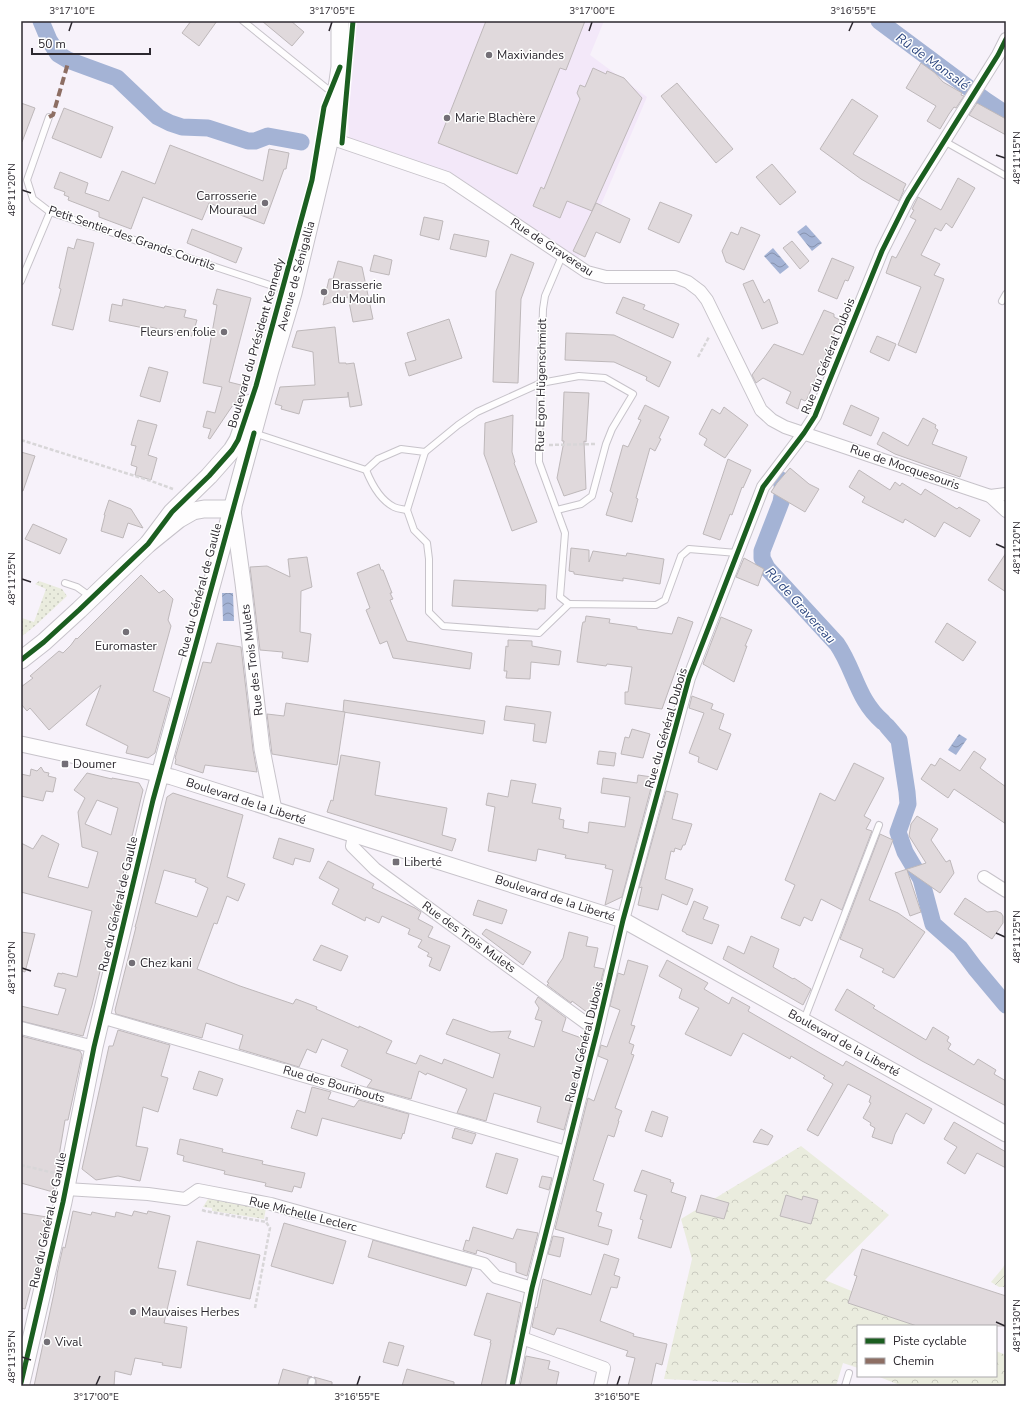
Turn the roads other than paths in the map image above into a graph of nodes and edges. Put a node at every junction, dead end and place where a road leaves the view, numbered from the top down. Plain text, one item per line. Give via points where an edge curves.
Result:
1 (242, 21) edge
2 (340, 21) edge
3 (1006, 39) edge
4 (333, 94) junction
5 (49, 117) dead end
6 (330, 138) junction
7 (944, 142) junction
8 (1006, 176) edge
9 (50, 212) junction
10 (562, 256) junction
11 (21, 280) edge
12 (288, 291) junction
13 (1006, 294) edge
14 (1002, 301) dead end
15 (541, 383) junction
16 (804, 433) junction
17 (254, 434) junction
18 (425, 452) junction
19 (366, 470) junction
20 (1006, 494) edge
21 (990, 496) junction
22 (232, 509) junction
23 (407, 510) junction
24 (557, 510) junction
25 (1006, 511) edge
26 (148, 544) junction
27 (737, 553) junction
28 (65, 582) dead end
29 (92, 598) junction
30 (569, 604) junction
31 (21, 660) edge
32 (21, 744) edge
33 (160, 774) junction
34 (274, 810) junction
35 (879, 825) dead end
36 (354, 835) junction
37 (984, 877) dead end
38 (1006, 891) edge
39 (623, 920) junction
40 (101, 1017) junction
41 (804, 1020) junction
42 (21, 1028) edge
43 (597, 1032) junction
44 (94, 1046) junction
45 (1006, 1134) edge
46 (566, 1152) junction
47 (67, 1183) junction
48 (532, 1288) junction
49 (522, 1338) junction
50 (849, 1373) dead end
51 (21, 1383) edge
52 (512, 1386) edge
53 (600, 1386) edge
54 (845, 1386) edge

1 - 4 lane
2 - 4 main road, Boulevard du Président Kennedy via 340,67
3 - 7 street, Rue du Général Dubois
4 - 6 main road, Avenue de Sénigallia
4 - 12 main road, Boulevard du Président Kennedy via 324,107 312,180
5 - 9 lane, Petit Sentier des Grands Courtils via 27,180 33,199
6 - 10 street, Rue de Gravereau via 447,178
6 - 12 main road, Avenue de Sénigallia
7 - 8 lane
7 - 16 street, Rue du Général Dubois via 908,199 882,251 815,416
9 - 11 lane
9 - 12 lane, Petit Sentier des Grands Courtils
10 - 15 lane, Rue Egon Hügenschmidt via 545,296
10 - 16 street, Rue de Gravereau via 588,272 606,278 675,278 688,282 707,300 761,410 784,427
12 - 17 main road, Avenue de Sénigallia
12 - 26 main road, Boulevard du Président Kennedy via 238,440 209,476 172,512
13 - 14 lane
15 - 18 lane via 477,412
15 - 24 lane, Rue Egon Hügenschmidt via 539,462
15 - 24 lane via 579,376 605,378 633,394 612,429 592,496 581,504
16 - 21 street, Rue de Mocquesouris
16 - 27 street, Rue du Général Dubois via 763,487
17 - 19 lane
17 - 22 main road, Rue du Général de Gaulle
18 - 19 lane via 401,450 378,459
18 - 23 lane
19 - 23 lane via 381,498 395,508
20 - 21 street, Rue de Mocquesouris
21 - 25 street
22 - 26 main road, Boulevard du Président Kennedy via 193,511
22 - 33 main road, Rue du Général de Gaulle
22 - 34 street, Rue des Trois Mulets via 262,749
23 - 30 lane via 414,530 427,543 428,612 443,626 539,633
24 - 30 lane, Rue Egon Hügenschmidt via 565,533 560,597
26 - 29 main road, Boulevard du Président Kennedy
27 - 30 lane via 689,549 681,556 665,600 656,605
27 - 39 street, Rue du Général Dubois via 689,678
28 - 29 lane
29 - 31 main road, Boulevard du Président Kennedy
32 - 33 street, Boulevard de la Liberté
33 - 34 street, Boulevard de la Liberté
33 - 40 main road, Rue du Général de Gaulle
34 - 36 street, Boulevard de la Liberté
35 - 41 lane
36 - 39 street, Boulevard de la Liberté
36 - 43 street, Rue des Trois Mulets via 352,846 375,869
37 - 38 street
39 - 41 street, Boulevard de la Liberté
39 - 43 street, Rue du Général Dubois
40 - 44 main road, Rue du Général de Gaulle
40 - 46 street, Rue des Bouribouts
41 - 45 street, Boulevard de la Liberté
42 - 44 street
43 - 46 street, Rue du Général Dubois
44 - 47 main road, Rue du Général de Gaulle
46 - 48 street, Rue du Général Dubois
47 - 48 street, Rue Michelle Leclerc via 185,1199 198,1190 271,1204 484,1264 496,1277
47 - 51 main road, Rue du Général de Gaulle
48 - 49 street, Rue du Général Dubois
49 - 52 street, Rue du Général Dubois
49 - 53 street via 604,1368
50 - 54 lane

